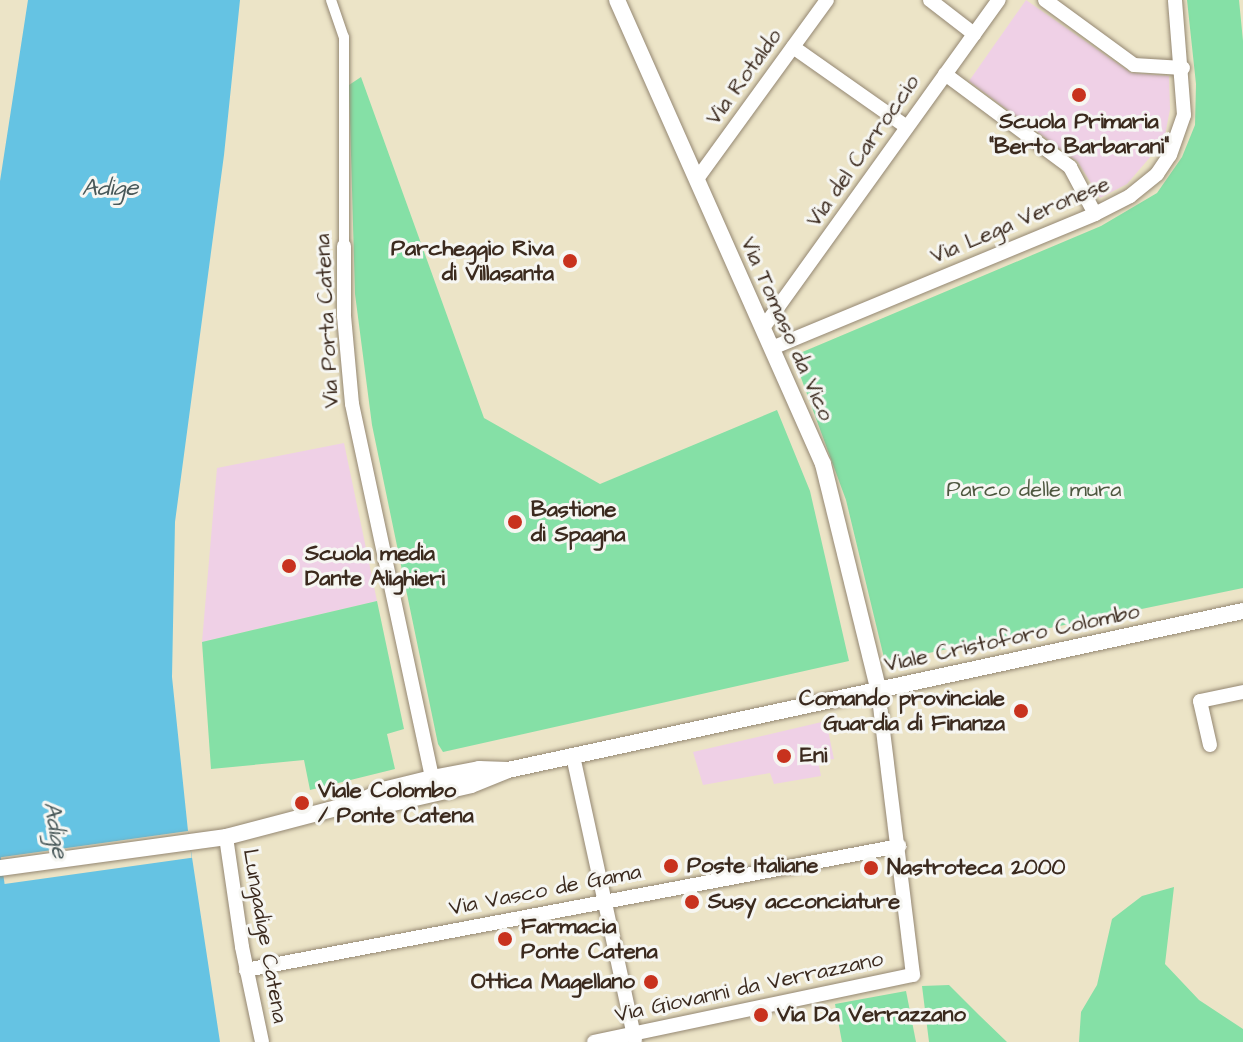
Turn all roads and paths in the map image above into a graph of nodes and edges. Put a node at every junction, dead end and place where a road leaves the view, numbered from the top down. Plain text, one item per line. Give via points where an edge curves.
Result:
1 (331, 0) edge
2 (827, 0) edge
3 (999, 0) edge
4 (1045, 0) edge
5 (1175, 0) edge
6 (932, 1) edge
7 (623, 4) edge
8 (974, 34) junction
9 (793, 47) junction
10 (1183, 68) junction
11 (945, 74) junction
12 (907, 127) junction
13 (697, 179) junction
14 (1095, 214) junction
15 (344, 246) joint
16 (763, 328) junction
17 (772, 348) junction
18 (1243, 611) edge
19 (878, 688) junction
20 (1243, 692) edge
21 (1210, 745) dead end
22 (573, 756) junction
23 (508, 770) junction
24 (432, 778) junction
25 (356, 803) junction
26 (226, 837) junction
27 (899, 846) junction
28 (0, 868) edge
29 (605, 902) junction
30 (246, 970) junction
31 (634, 1038) edge
32 (262, 1042) edge
33 (594, 1042) edge

1 - 15 street, Via Porta Catena via 344,37
2 - 9 street, Via Rotaldo
3 - 8 street, Via del Carroccio
4 - 10 street via 1134,65
5 - 10 street, Via Lega Veronese
6 - 8 street
7 - 13 street, Via Tomaso da Vico
8 - 11 street, Via del Carroccio
9 - 12 street
9 - 13 street, Via Rotaldo
10 - 14 street, Via Lega Veronese via 1184,115 1170,155 1130,196
11 - 12 street, Via del Carroccio
11 - 14 street via 1070,167
12 - 16 street, Via del Carroccio
13 - 16 street, Via Tomaso da Vico
14 - 17 street, Via Lega Veronese
15 - 24 street, Via Porta Catena via 352,404
16 - 17 street, Via Tomaso da Vico
17 - 19 street, Via Tomaso da Vico via 823,464
18 - 19 street, Viale Cristoforo Colombo
19 - 22 street, Viale Cristoforo Colombo
19 - 27 street
20 - 21 street via 1200,701
22 - 23 street, Viale Cristoforo Colombo
22 - 29 street
23 - 24 street, Viale Cristoforo Colombo via 479,769
23 - 25 street, Viale Cristoforo Colombo via 483,783 389,804
24 - 25 street, Viale Cristoforo Colombo
25 - 26 street, Viale Cristoforo Colombo
26 - 28 street, Viale Cristoforo Colombo
26 - 30 street, Lungadige Catena
27 - 29 street, Via Vasco de Gama
27 - 31 street, Via Giovanni da Verrazzano via 913,975
29 - 30 street, Via Vasco de Gama
29 - 31 street
30 - 32 street, Lungadige Catena
31 - 33 street, Via Giovanni da Verrazzano

